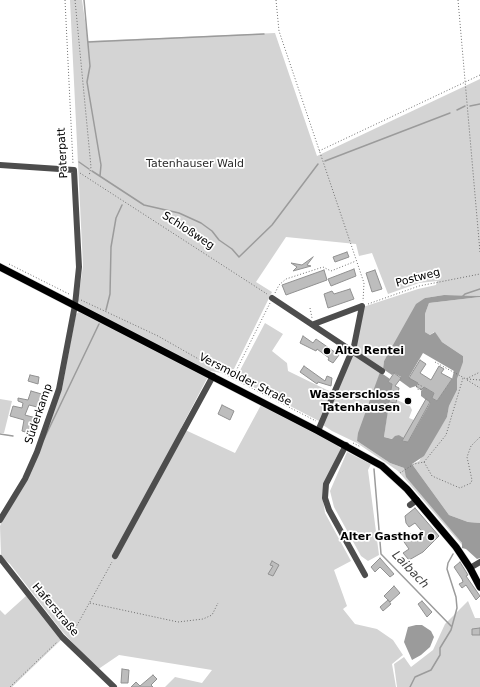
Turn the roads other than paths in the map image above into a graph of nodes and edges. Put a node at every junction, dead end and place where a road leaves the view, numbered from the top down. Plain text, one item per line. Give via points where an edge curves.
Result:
1 (0, 165) edge
2 (2, 264) edge
3 (272, 298) road end
4 (75, 305) junction
5 (314, 324) junction
6 (352, 351) junction
7 (382, 371) dead end
8 (213, 376) junction
9 (320, 427) junction
10 (346, 445) junction
11 (417, 500) junction
12 (410, 505) dead end
13 (0, 520) edge
14 (115, 556) road end
15 (0, 559) edge
16 (480, 562) edge
17 (470, 568) junction
18 (365, 575) dead end
19 (480, 587) edge
20 (114, 687) edge

1 - 4 street, Paterpatt via 74,170 79,267
2 - 4 main road, Versmolder Straße
3 - 5 street
4 - 8 main road, Versmolder Straße
4 - 13 street, Süderkamp via 57,395 25,479
5 - 6 street
5 - 6 street via 362,306
6 - 7 street
6 - 9 street
8 - 9 main road, Versmolder Straße
8 - 14 street
9 - 10 main road, Versmolder Straße
10 - 11 main road, Versmolder Straße via 382,466
10 - 18 street via 326,484 325,498
11 - 12 street
11 - 17 main road, Versmolder Straße
15 - 20 street, Haferstraße via 62,637
16 - 17 street
17 - 19 main road, Versmolder Straße

